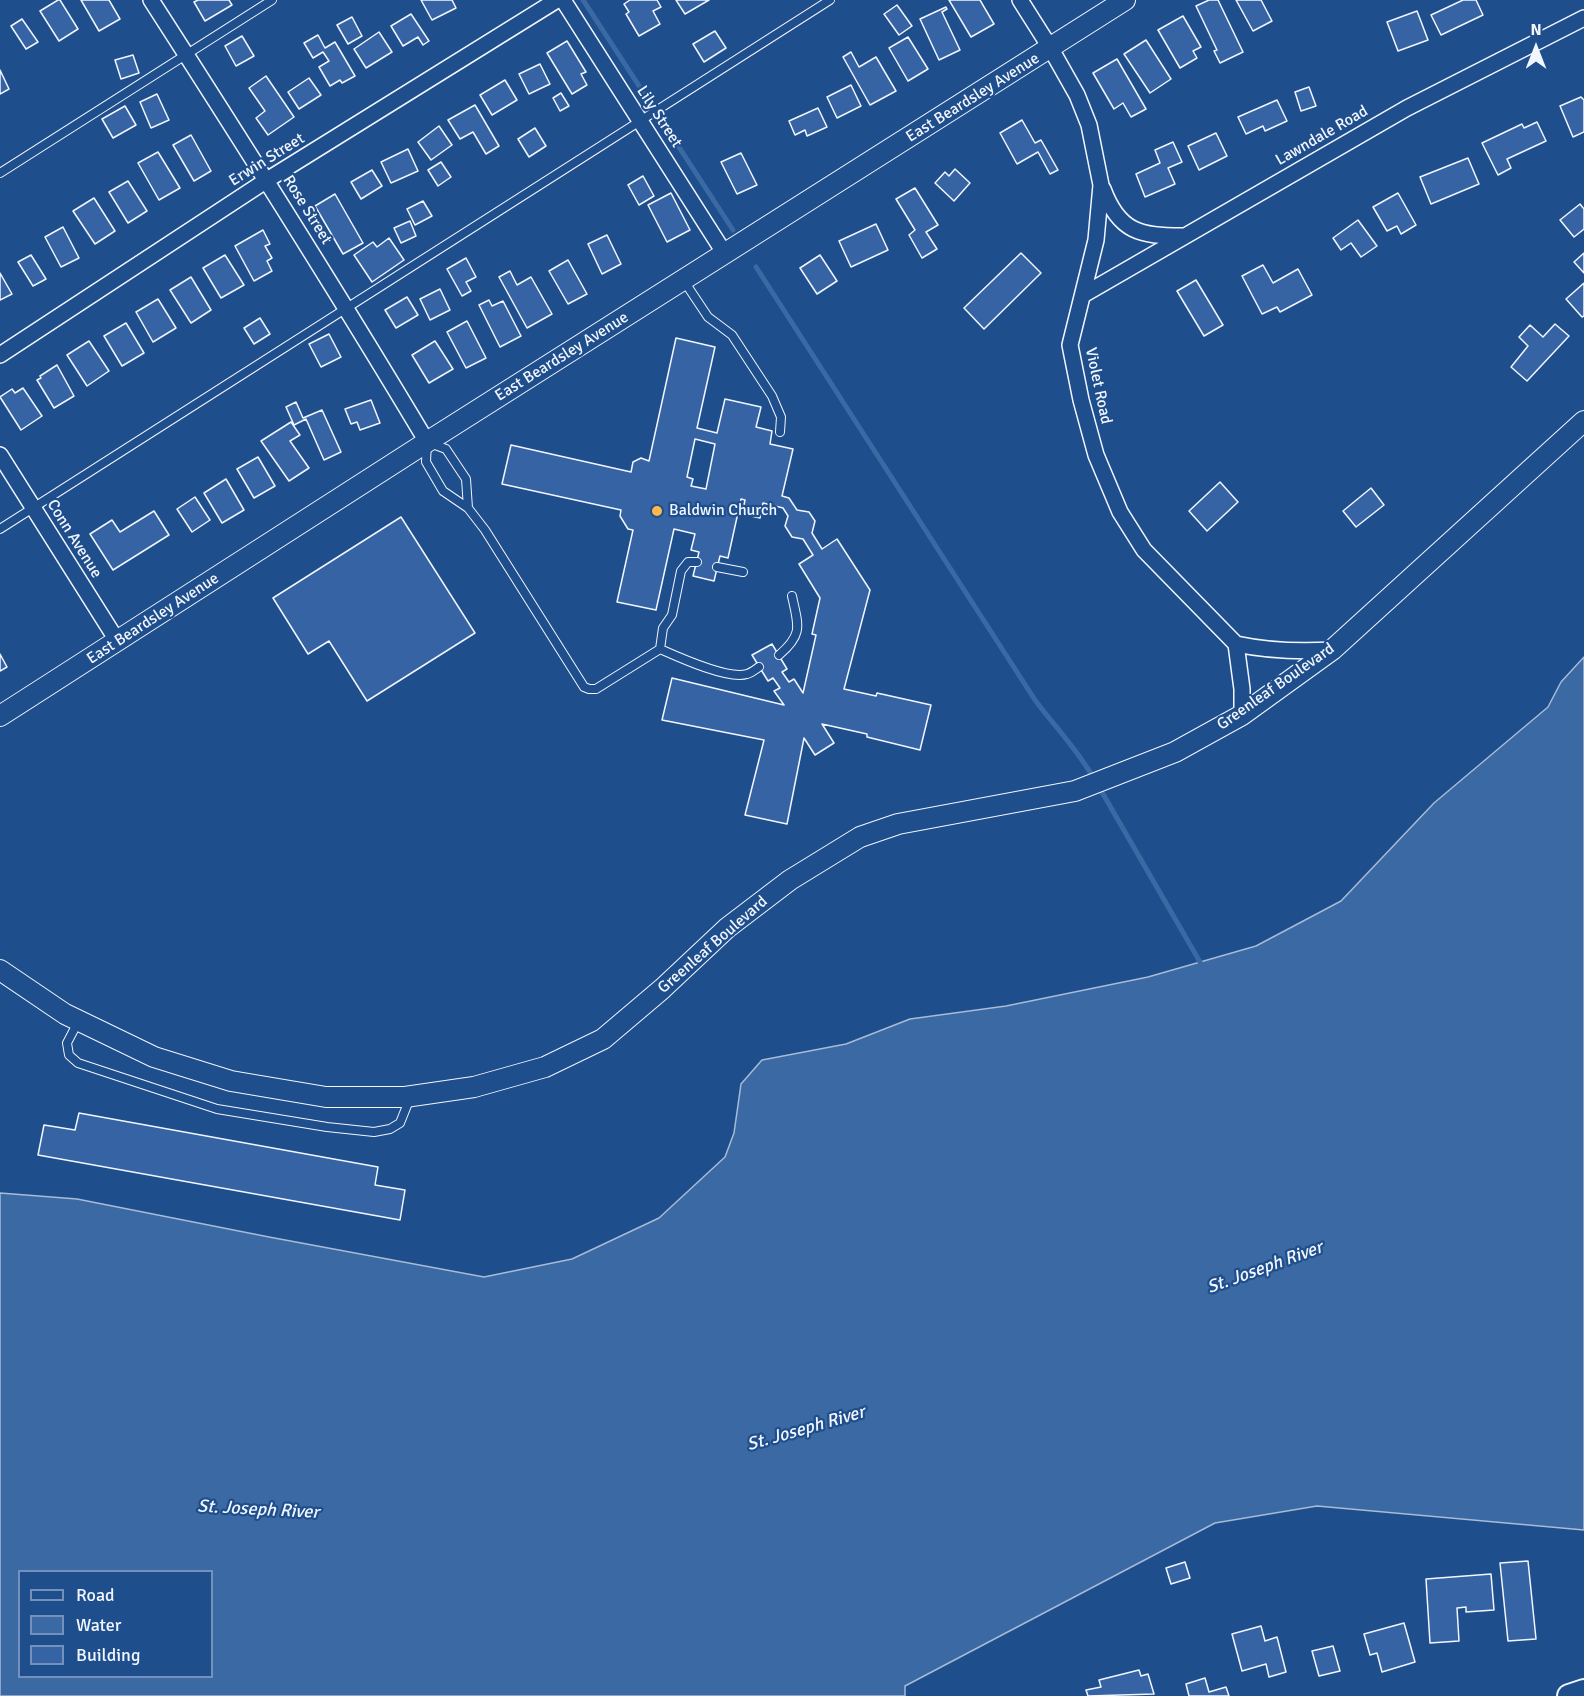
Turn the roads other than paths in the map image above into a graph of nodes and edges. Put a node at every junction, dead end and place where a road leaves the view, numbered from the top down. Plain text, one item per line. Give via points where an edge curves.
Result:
1 (151, 0) edge
2 (272, 0) edge
3 (557, 0) edge
4 (563, 0) edge
5 (830, 0) edge
6 (1020, 0) edge
7 (1125, 0) edge
8 (1584, 18) edge
9 (1051, 48) junction
10 (186, 54) junction
11 (640, 121) junction
12 (0, 173) edge
13 (267, 180) junction
14 (1101, 185) junction
15 (1185, 236) junction
16 (724, 254) junction
17 (683, 280) junction
18 (1083, 295) junction
19 (347, 308) junction
20 (0, 355) edge
21 (1584, 421) edge
22 (780, 432) dead end
23 (426, 442) junction
24 (0, 455) edge
25 (33, 508) junction
26 (468, 508) junction
27 (0, 529) edge
28 (697, 562) dead end
29 (717, 567) dead end
30 (743, 572) dead end
31 (792, 596) dead end
32 (118, 642) junction
33 (1236, 644) junction
34 (660, 649) junction
35 (1332, 650) junction
36 (778, 655) dead end
37 (759, 667) dead end
38 (1242, 715) junction
39 (0, 716) edge
40 (0, 970) edge
41 (79, 1021) junction
42 (411, 1096) junction
43 (1584, 1691) edge
44 (1569, 1696) edge

1 - 10 street, Rose Street
2 - 10 lane
3 - 13 street, Erwin Street
4 - 11 street, Lily Street
5 - 11 lane
6 - 9 street, Violet Road
7 - 9 street, East Beardsley Avenue
8 - 15 street, Lawndale Road via 1407,108
9 - 14 street, Violet Road via 1089,125
9 - 16 street, East Beardsley Avenue
10 - 12 lane
10 - 13 street, Rose Street
11 - 16 street, Lily Street
11 - 19 lane
13 - 19 street, Rose Street
13 - 20 street, Erwin Street
14 - 15 street via 1109,207 1126,226 1152,236
14 - 18 street, Violet Road via 1096,240
15 - 18 street, Lawndale Road
16 - 17 street, East Beardsley Avenue
17 - 22 lane via 708,317 732,335 772,396 781,417
17 - 23 street, East Beardsley Avenue
18 - 33 street, Violet Road via 1070,345 1096,455 1120,512 1144,550
19 - 23 street, Rose Street
19 - 25 lane
21 - 35 street, Greenleaf Boulevard
23 - 26 lane via 426,462 443,491
23 - 26 lane via 446,449 466,479
23 - 32 street, East Beardsley Avenue
24 - 25 street, Conn Avenue
25 - 27 lane
25 - 32 street, Conn Avenue
26 - 34 lane via 584,687 596,689
28 - 34 lane via 688,562 681,571
29 - 30 lane
31 - 36 lane via 798,629 791,645
32 - 39 street, East Beardsley Avenue
33 - 35 street via 1293,652
33 - 38 street
34 - 37 lane via 734,676
35 - 38 street, Greenleaf Boulevard
38 - 42 street, Greenleaf Boulevard via 1175,752 1076,791 898,824 860,837 790,880 727,928 603,1039 545,1067 474,1087
40 - 41 street, Greenleaf Boulevard
41 - 42 street, Greenleaf Boulevard via 154,1057 231,1081 326,1097
41 - 42 lane via 67,1043 69,1055 78,1063 217,1109 374,1132 400,1123
43 - 44 main road

